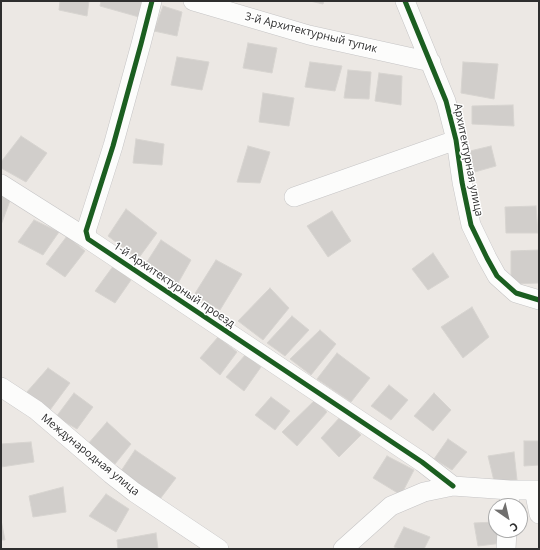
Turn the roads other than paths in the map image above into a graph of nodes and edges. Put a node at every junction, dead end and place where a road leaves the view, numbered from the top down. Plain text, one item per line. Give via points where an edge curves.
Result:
1 (152, 1) edge
2 (193, 1) edge
3 (405, 1) edge
4 (431, 62) junction
5 (456, 140) junction
6 (1, 184) edge
7 (294, 197) dead end
8 (88, 240) junction
9 (539, 300) edge
10 (1, 387) edge
11 (453, 486) junction
12 (537, 490) edge
13 (509, 498) edge
14 (539, 514) edge
15 (507, 538) edge
16 (219, 549) edge
17 (343, 549) edge
18 (506, 549) edge

1 - 8 street via 113,146 86,231
2 - 4 street, 3-й Архитектурный тупик via 309,35
3 - 4 street, Архитектурная улица
4 - 5 street, Архитектурная улица via 446,101
5 - 7 street
5 - 9 street, Архитектурная улица via 471,225 487,258 497,276 516,293
6 - 8 street, 1-й Архитектурный проезд
8 - 11 street, 1-й Архитектурный проезд
10 - 16 street, Международная улица via 36,410 134,492
11 - 13 street
11 - 17 street via 424,492 391,506
12 - 13 street
12 - 14 street
15 - 18 street

